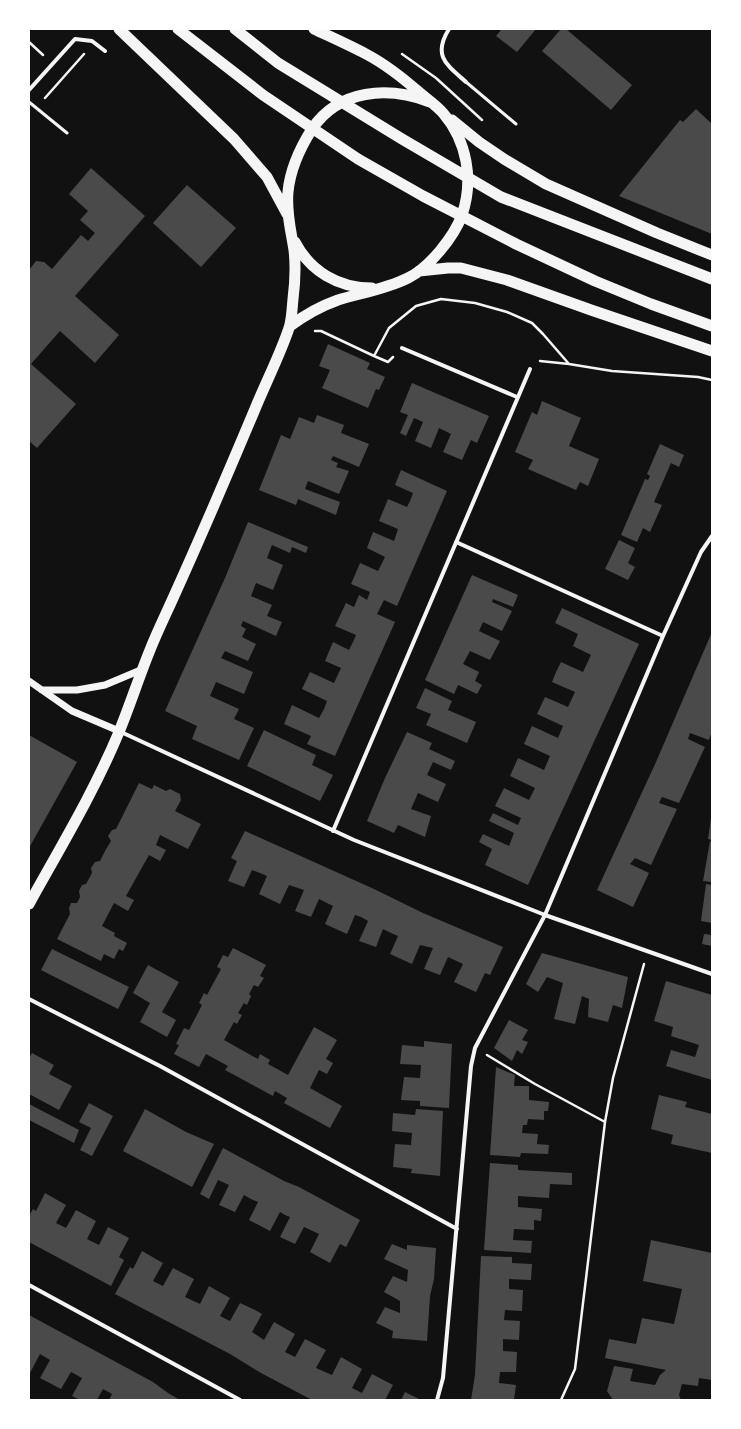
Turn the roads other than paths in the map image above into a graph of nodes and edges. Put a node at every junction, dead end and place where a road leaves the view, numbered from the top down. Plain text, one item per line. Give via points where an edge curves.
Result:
1 (119, 29) edge
2 (178, 29) edge
3 (235, 29) edge
4 (314, 29) edge
5 (449, 29) edge
6 (105, 51) dead end
7 (466, 82) joint
8 (29, 90) edge
9 (29, 102) edge
10 (430, 102) junction
11 (441, 111) junction
12 (516, 124) dead end
13 (67, 133) dead end
14 (288, 216) junction
15 (292, 235) junction
16 (712, 255) edge
17 (419, 270) junction
18 (712, 279) edge
19 (382, 287) junction
20 (712, 326) edge
21 (289, 328) junction
22 (402, 348) road end
23 (712, 352) edge
24 (530, 369) road end
25 (517, 397) junction
26 (712, 536) edge
27 (456, 542) junction
28 (663, 636) junction
29 (143, 669) junction
30 (29, 681) edge
31 (42, 690) junction
32 (119, 731) junction
33 (333, 831) junction
34 (29, 904) edge
35 (545, 915) junction
36 (712, 974) edge
37 (29, 999) edge
38 (457, 1229) junction
39 (29, 1285) edge
40 (240, 1400) edge
41 (437, 1400) edge

1 - 14 highway via 250,156 267,177
2 - 20 highway via 263,95 358,159 423,196 516,244 609,286
3 - 18 highway via 278,63 501,197
4 - 10 highway via 367,54 403,78
5 - 7 street via 443,38 441,54 447,65
6 - 8 street via 92,41 75,39
7 - 12 lane
9 - 13 lane
10 - 11 highway
10 - 14 highway via 414,96 380,92 360,95 328,110 304,142 297,158 290,177
11 - 16 highway via 479,142 546,184
11 - 17 highway via 456,133 465,158 468,169 468,193 455,231
14 - 15 highway
15 - 19 highway via 312,266 329,277 362,288
15 - 21 highway via 296,270
17 - 19 highway via 408,278
17 - 23 highway via 461,268 508,280
19 - 21 highway via 323,306
21 - 29 highway
22 - 25 street
24 - 25 street
25 - 27 street
26 - 28 street via 700,552
27 - 28 street
27 - 33 street
28 - 35 street
29 - 31 street via 105,685 77,690
29 - 32 highway
30 - 31 street
31 - 32 street via 72,711
32 - 33 street
32 - 34 highway via 93,789
33 - 35 street
35 - 36 street
35 - 38 street via 475,1048 471,1066
37 - 38 street via 160,1066
38 - 41 street via 443,1378
39 - 40 street

